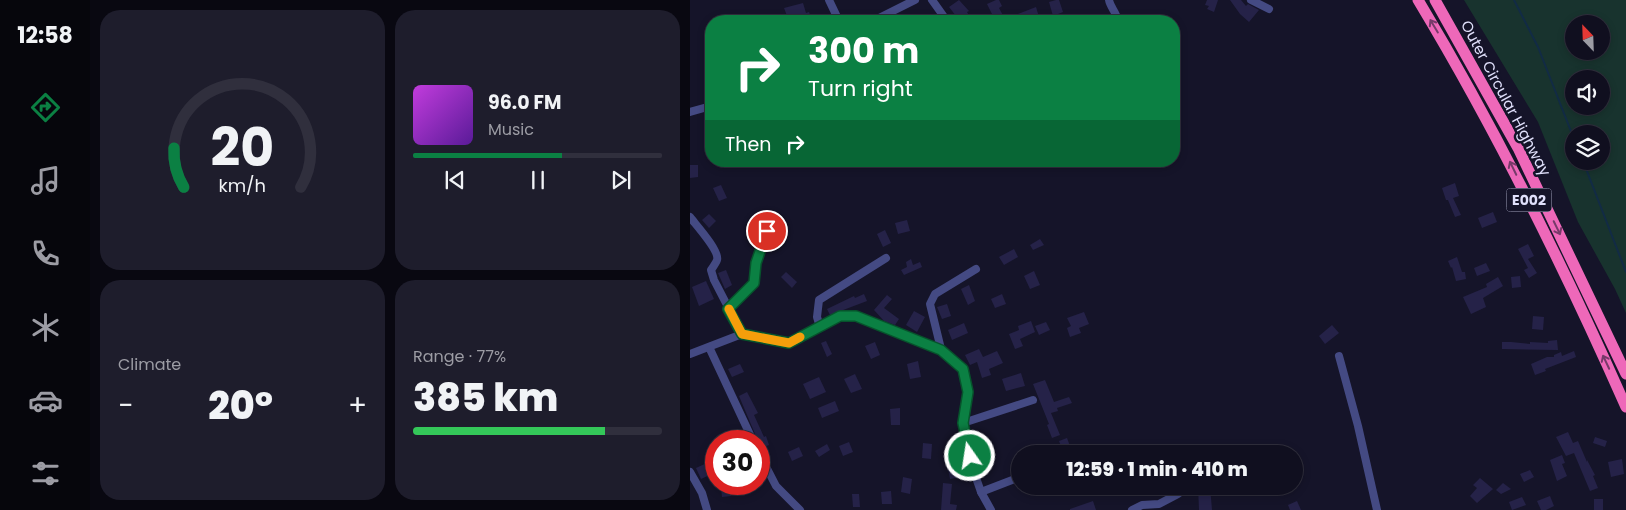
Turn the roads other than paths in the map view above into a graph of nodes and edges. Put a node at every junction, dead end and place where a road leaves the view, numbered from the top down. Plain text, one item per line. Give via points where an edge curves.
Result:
1 (829, 0) edge
2 (915, 0) edge
3 (932, 0) edge
4 (1109, 0) edge
5 (1251, 0) edge
6 (1418, 0) edge
7 (1435, 0) edge
8 (1269, 9) dead end
9 (836, 15) edge
10 (885, 15) edge
11 (943, 15) edge
12 (1117, 15) edge
13 (705, 108) edge
14 (690, 112) edge
15 (690, 217) edge
16 (776, 218) dead end
17 (886, 258) dead end
18 (976, 269) dead end
19 (728, 309) junction
20 (820, 327) junction
21 (742, 334) junction
22 (709, 347) junction
23 (941, 350) junction
24 (690, 354) edge
25 (1339, 356) dead end
26 (1626, 374) edge
27 (1033, 400) dead end
28 (1626, 407) edge
29 (963, 423) junction
30 (748, 430) edge
31 (690, 472) edge
32 (770, 474) edge
33 (1011, 480) edge
34 (981, 492) junction
35 (1176, 495) edge
36 (707, 510) edge
37 (800, 510) edge
38 (991, 510) edge
39 (1132, 510) edge
40 (1377, 510) edge

1 - 9 street
2 - 10 street
3 - 11 street
4 - 12 street
5 - 8 street
28 -> 6 highway, Outer Circular Highway / E002 via 1506,153
7 -> 26 highway, Outer Circular Highway / E002 via 1518,148
13 - 14 street
15 - 19 street via 717,255 711,270
16 - 19 street via 767,231 756,263 754,283
17 - 20 street via 818,300
18 - 23 street via 936,294 930,304
19 - 21 street
20 - 21 street via 789,343
20 - 23 street via 840,316 856,316
21 - 22 street
22 - 24 street
22 - 30 street
23 - 29 street via 963,369 968,392
25 - 40 street
27 - 29 street
29 - 34 street
31 - 36 street
32 - 37 street via 776,486
33 - 34 street
34 - 38 street
35 - 39 street via 1159,504 1142,505

